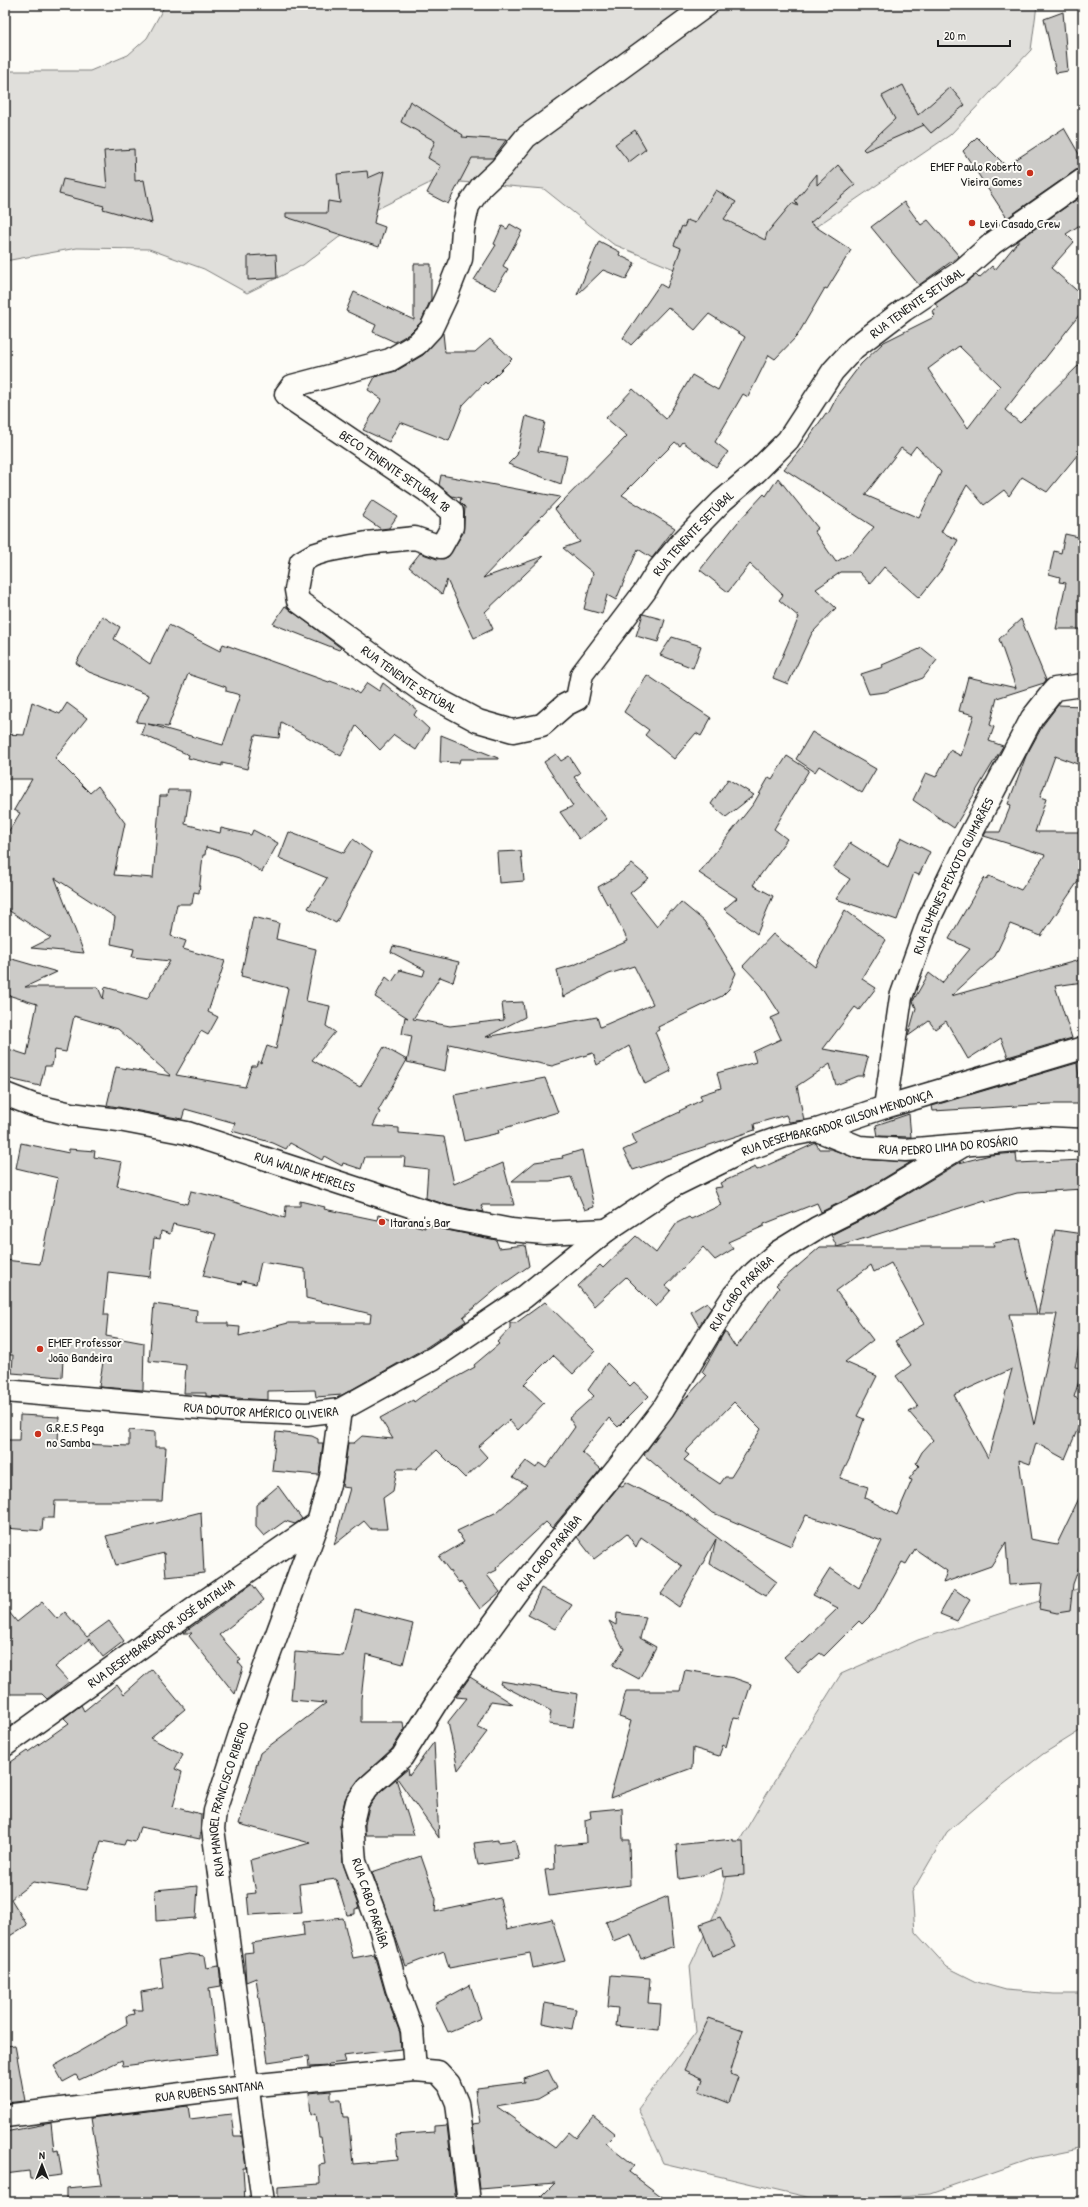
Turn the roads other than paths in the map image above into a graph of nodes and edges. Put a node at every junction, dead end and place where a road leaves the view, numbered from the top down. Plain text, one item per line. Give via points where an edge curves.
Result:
1 (707, 5) edge
2 (1083, 180) edge
3 (298, 602) joint
4 (1083, 686) edge
5 (1083, 1048) edge
6 (5, 1094) edge
7 (885, 1107) junction
8 (816, 1130) junction
9 (1083, 1140) edge
10 (964, 1145) junction
11 (607, 1230) junction
12 (5, 1391) edge
13 (340, 1410) junction
14 (318, 1523) junction
15 (5, 1745) edge
16 (415, 2070) junction
17 (246, 2086) junction
18 (5, 2116) edge
19 (263, 2202) edge
20 (469, 2202) edge

1 - 3 street, BECO TENENTE SETUBAL 18 via 526,137 501,168 481,187 468,206 461,259 431,329 417,344 390,360 292,386 286,394 427,491 452,512 452,527 442,547 415,538 367,543 313,554 301,562 296,590
2 - 3 street, RUA TENENTE SETÚBAL via 993,243 959,273 854,348 833,372 788,440 722,501 658,570 641,597 582,674 577,699 565,705 542,725 513,731 478,721 422,691
4 - 7 street, RUA EUMENES PEIXOTO GUIMARÃES via 1055,689 1032,718 929,919 901,997
5 - 7 street, RUA DESEMBARGADOR GILSON MENDONÇA
6 - 11 street, RUA WALDIR MEIRELES via 71,1114 187,1133 444,1217 531,1232
7 - 8 street, RUA DESEMBARGADOR GILSON MENDONÇA
8 - 10 street, RUA PEDRO LIMA DO ROSÁRIO via 859,1147 905,1150
8 - 11 street, RUA DESEMBARGADOR GILSON MENDONÇA via 785,1136 748,1150 673,1186
9 - 10 street, RUA PEDRO LIMA DO ROSÁRIO via 1040,1138
10 - 16 street, RUA CABO PARAÍBA via 870,1202 797,1240 755,1272 734,1295 663,1409 617,1470 519,1589 439,1698 402,1757 368,1787 357,1802 352,1823 356,1862 412,2030
11 - 13 street, RUA DOUTOR AMÉRICO OLIVEIRA via 523,1298 434,1358
12 - 13 street, RUA DOUTOR AMÉRICO OLIVEIRA via 236,1411 307,1414
13 - 14 street, RUA MANOEL FRANCISCO RIBEIRO via 331,1477
14 - 15 street, RUA DESEMBARGADOR JOSÉ BATALHA
14 - 17 street, RUA MANOEL FRANCISCO RIBEIRO via 240,1734 215,1811 215,1851
16 - 17 street, RUA RUBENS SANTANA
16 - 20 street, RUA RUBENS SANTANA via 438,2072 449,2084 457,2103
17 - 18 street, RUA RUBENS SANTANA
17 - 19 street, RUA MANOEL FRANCISCO RIBEIRO

